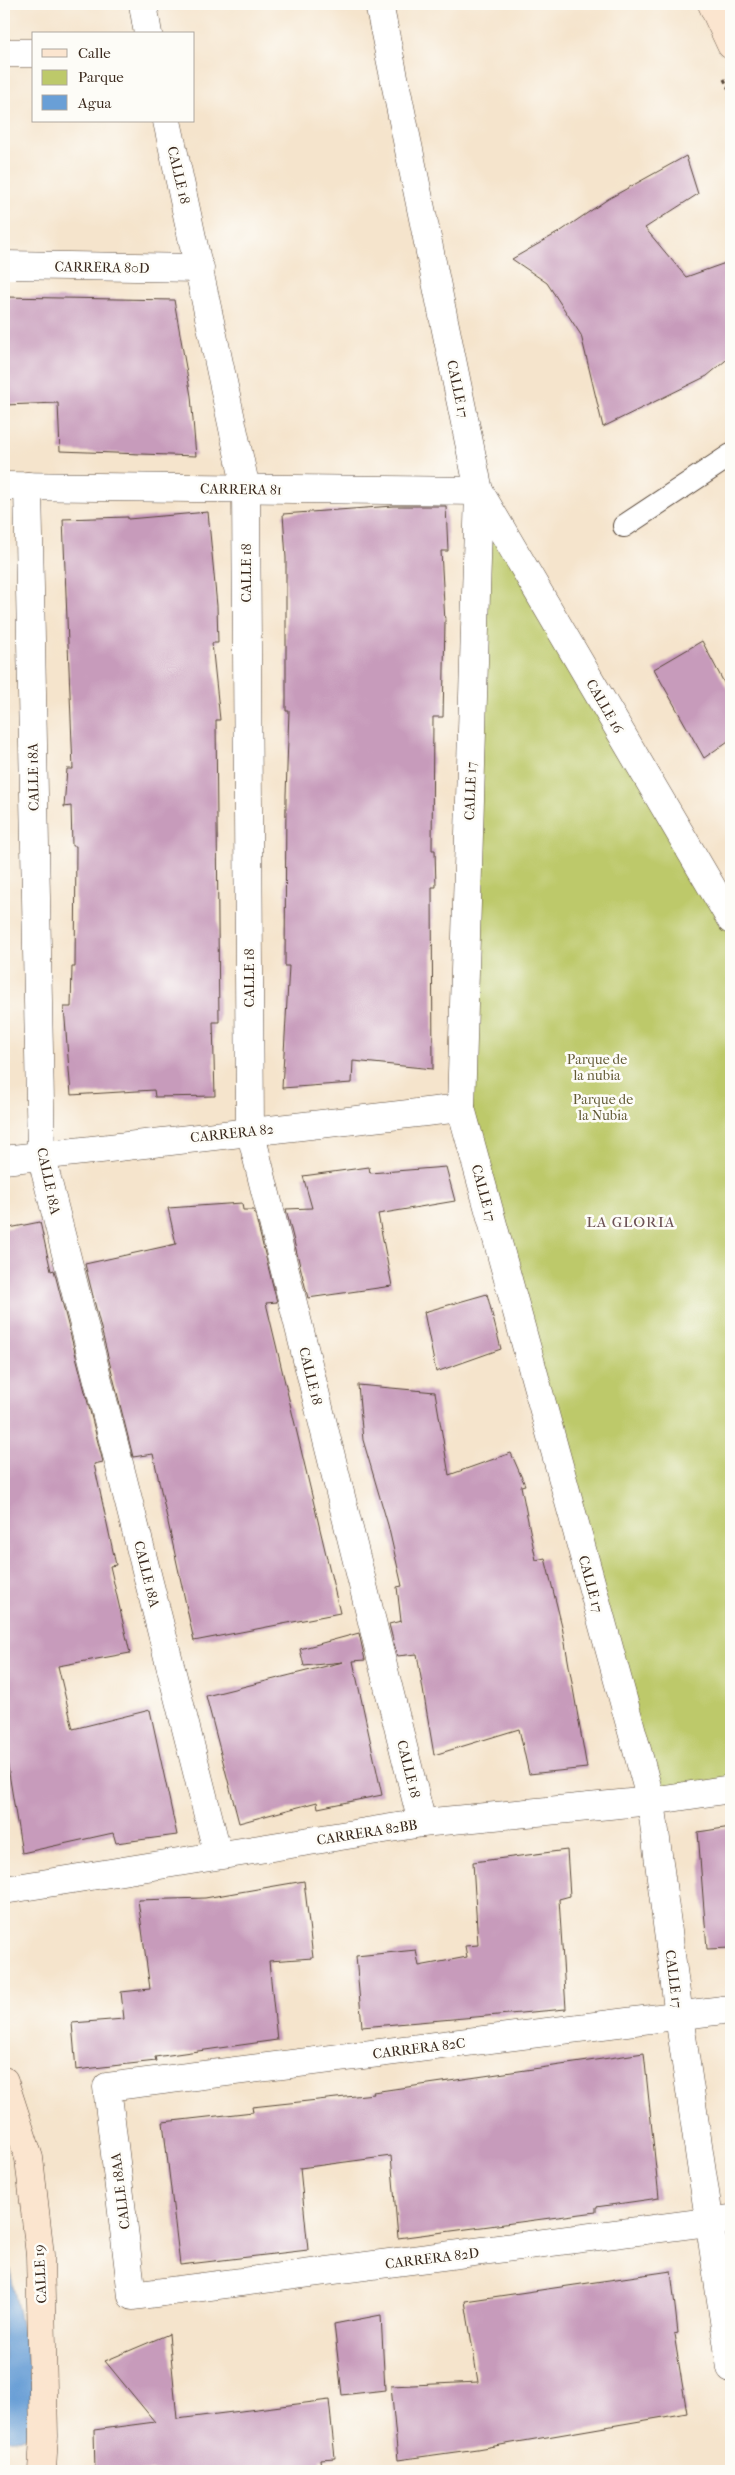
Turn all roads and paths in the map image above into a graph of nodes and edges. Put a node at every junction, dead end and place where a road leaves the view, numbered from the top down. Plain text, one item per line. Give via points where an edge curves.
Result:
1 (143, 4) edge
2 (379, 4) edge
3 (712, 4) edge
4 (148, 32) edge
5 (731, 45) edge
6 (4, 53) edge
7 (32, 53) edge
8 (167, 122) edge
9 (4, 265) edge
10 (200, 268) junction
11 (731, 455) edge
12 (16, 486) edge
13 (246, 489) junction
14 (479, 491) junction
15 (624, 526) dead end
16 (731, 920) edge
17 (460, 1108) junction
18 (250, 1130) junction
19 (41, 1155) junction
20 (4, 1160) edge
21 (731, 1789) edge
22 (651, 1801) junction
23 (422, 1823) junction
24 (218, 1855) junction
25 (4, 1890) edge
26 (731, 2009) edge
27 (679, 2016) junction
28 (4, 2081) edge
29 (107, 2087) joint
30 (720, 2221) edge
31 (132, 2296) joint
32 (731, 2368) edge
33 (42, 2471) edge

1 - 4 street
2 - 14 street, CALLE 17
3 - 5 street
6 - 7 street
8 - 10 street, CALLE 18
9 - 10 street, CARRERA 80D
10 - 13 street, CALLE 18
11 - 15 lane
12 - 13 street, CARRERA 81
12 - 19 street, CALLE 18A
13 - 14 street, CARRERA 81
13 - 18 street, CALLE 18
14 - 16 street, CALLE 16
14 - 17 street, CALLE 17
17 - 18 street, CARRERA 82
17 - 22 street, CALLE 17
18 - 19 street, CARRERA 82
18 - 23 street, CALLE 18
19 - 20 street, CARRERA 82
19 - 24 street, CALLE 18A
21 - 22 street, CARRERA 82BB
22 - 23 street, CARRERA 82BB
22 - 27 street, CALLE 17
23 - 24 street, CARRERA 82BB
24 - 25 street, CARRERA 82BB
26 - 27 street, CARRERA 82C
27 - 29 street, CARRERA 82C
27 - 30 street, CALLE 17
28 - 33 street, CALLE 19 via 29,2158 40,2255
29 - 31 street, CALLE 18AA
30 - 31 street, CARRERA 82D
30 - 32 street, CALLE 17

